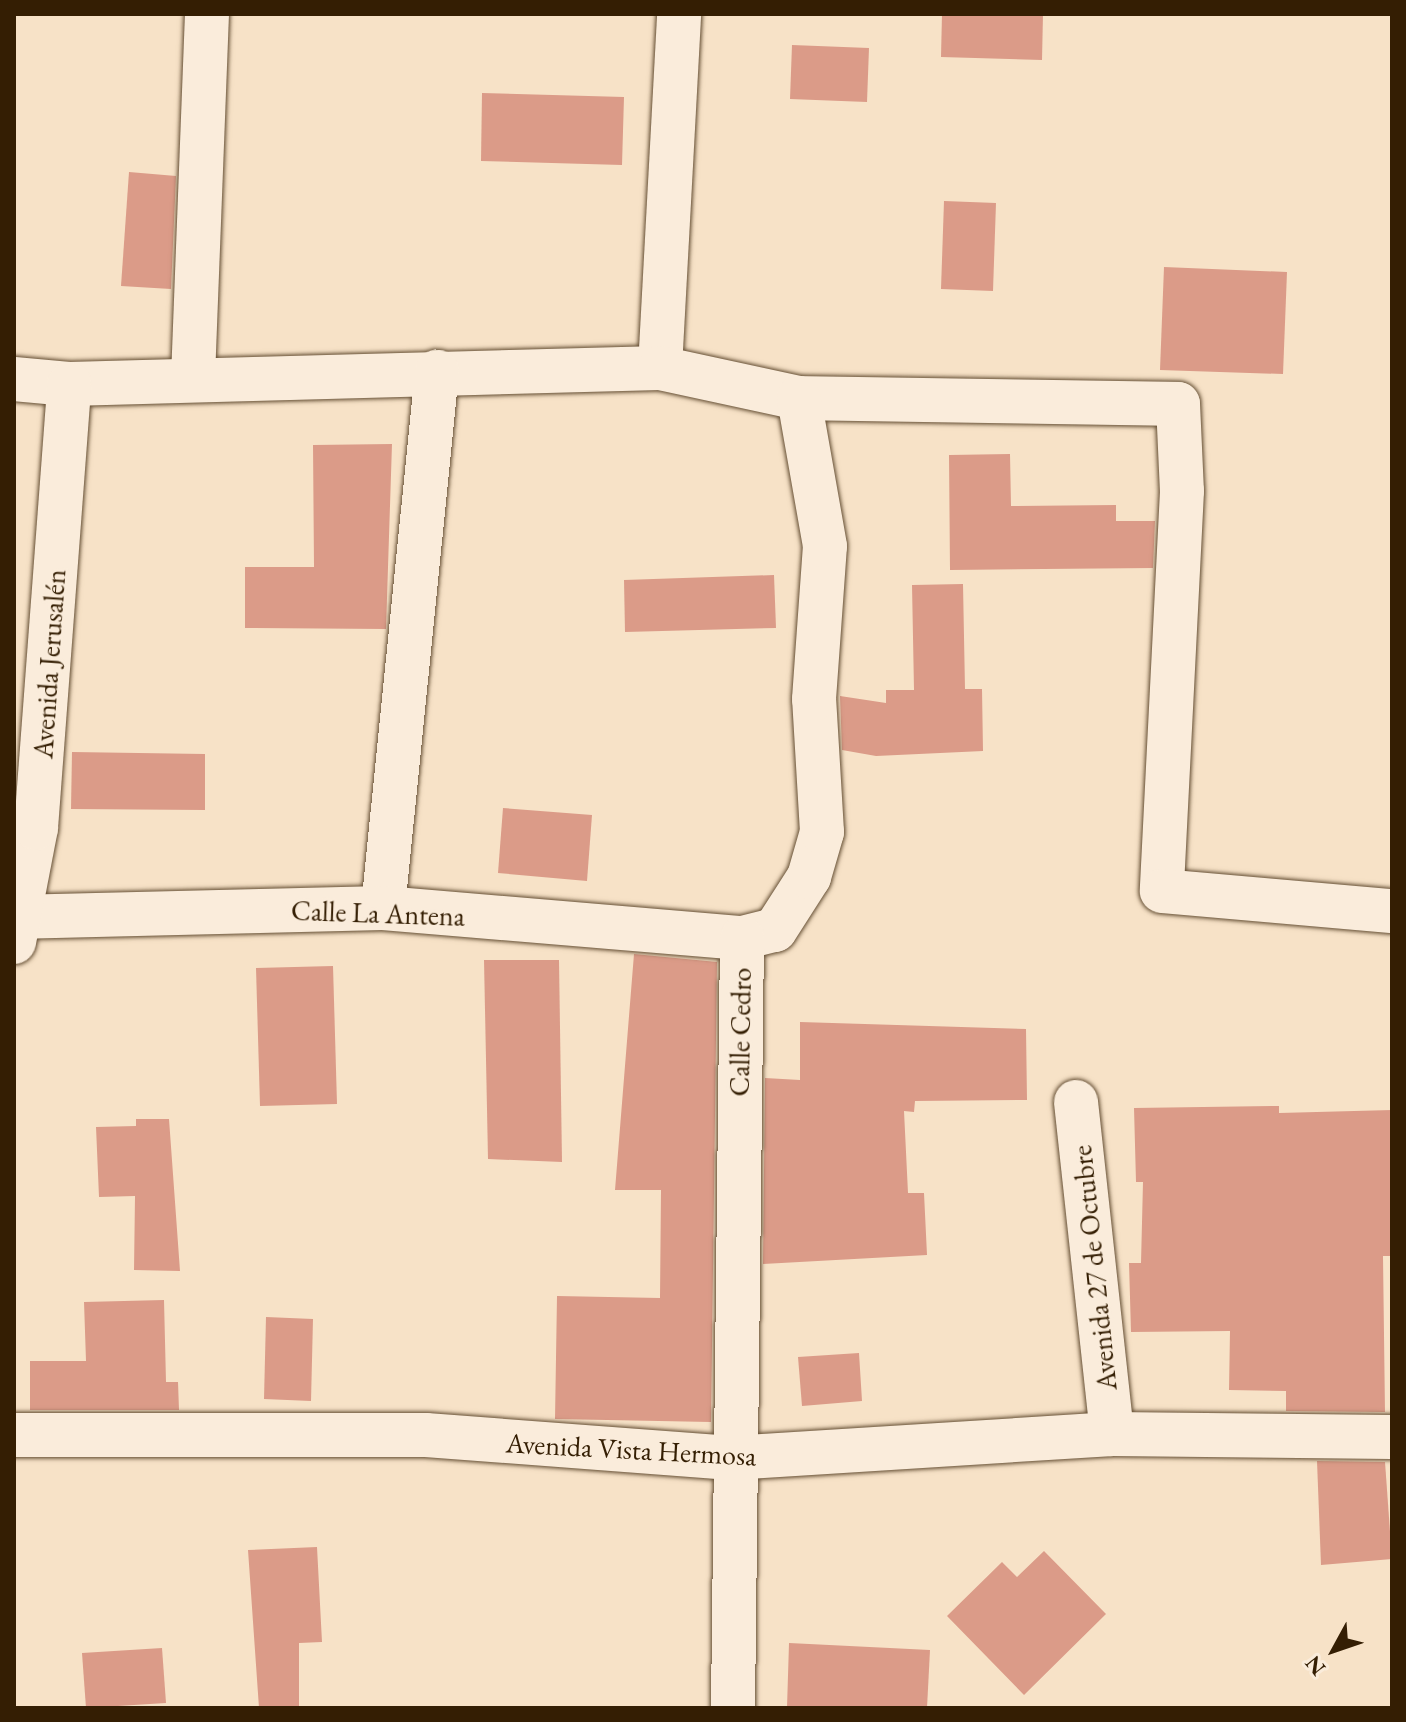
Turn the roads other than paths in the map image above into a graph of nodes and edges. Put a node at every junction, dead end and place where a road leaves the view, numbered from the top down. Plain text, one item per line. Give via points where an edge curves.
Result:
1 (207, 14) edge
2 (679, 14) edge
3 (660, 368) junction
4 (437, 372) junction
5 (193, 378) junction
6 (14, 379) edge
7 (69, 384) junction
8 (799, 398) junction
9 (383, 908) junction
10 (1392, 911) edge
11 (16, 925) edge
12 (742, 938) junction
13 (1076, 1102) dead end
14 (1112, 1434) junction
15 (14, 1435) edge
16 (1392, 1437) edge
17 (731, 1458) junction
18 (733, 1708) edge

1 - 5 street
2 - 3 street
3 - 4 street
3 - 8 street
4 - 5 street
4 - 9 street
5 - 7 street
6 - 7 street
7 - 11 street, Avenida Jerusalén via 40,784
8 - 10 street via 1178,404 1182,491 1162,891
8 - 12 street, Calle Cedro via 825,546 814,699 822,832 809,877 775,930
9 - 11 street, Calle La Antena
9 - 12 street, Calle La Antena
12 - 17 street, Calle Cedro
13 - 14 street, Avenida 27 de Octubre
14 - 16 street, Avenida Vista Hermosa
14 - 17 street, Avenida Vista Hermosa
15 - 17 street, Avenida Vista Hermosa via 426,1435
17 - 18 street, Calle Cedro

